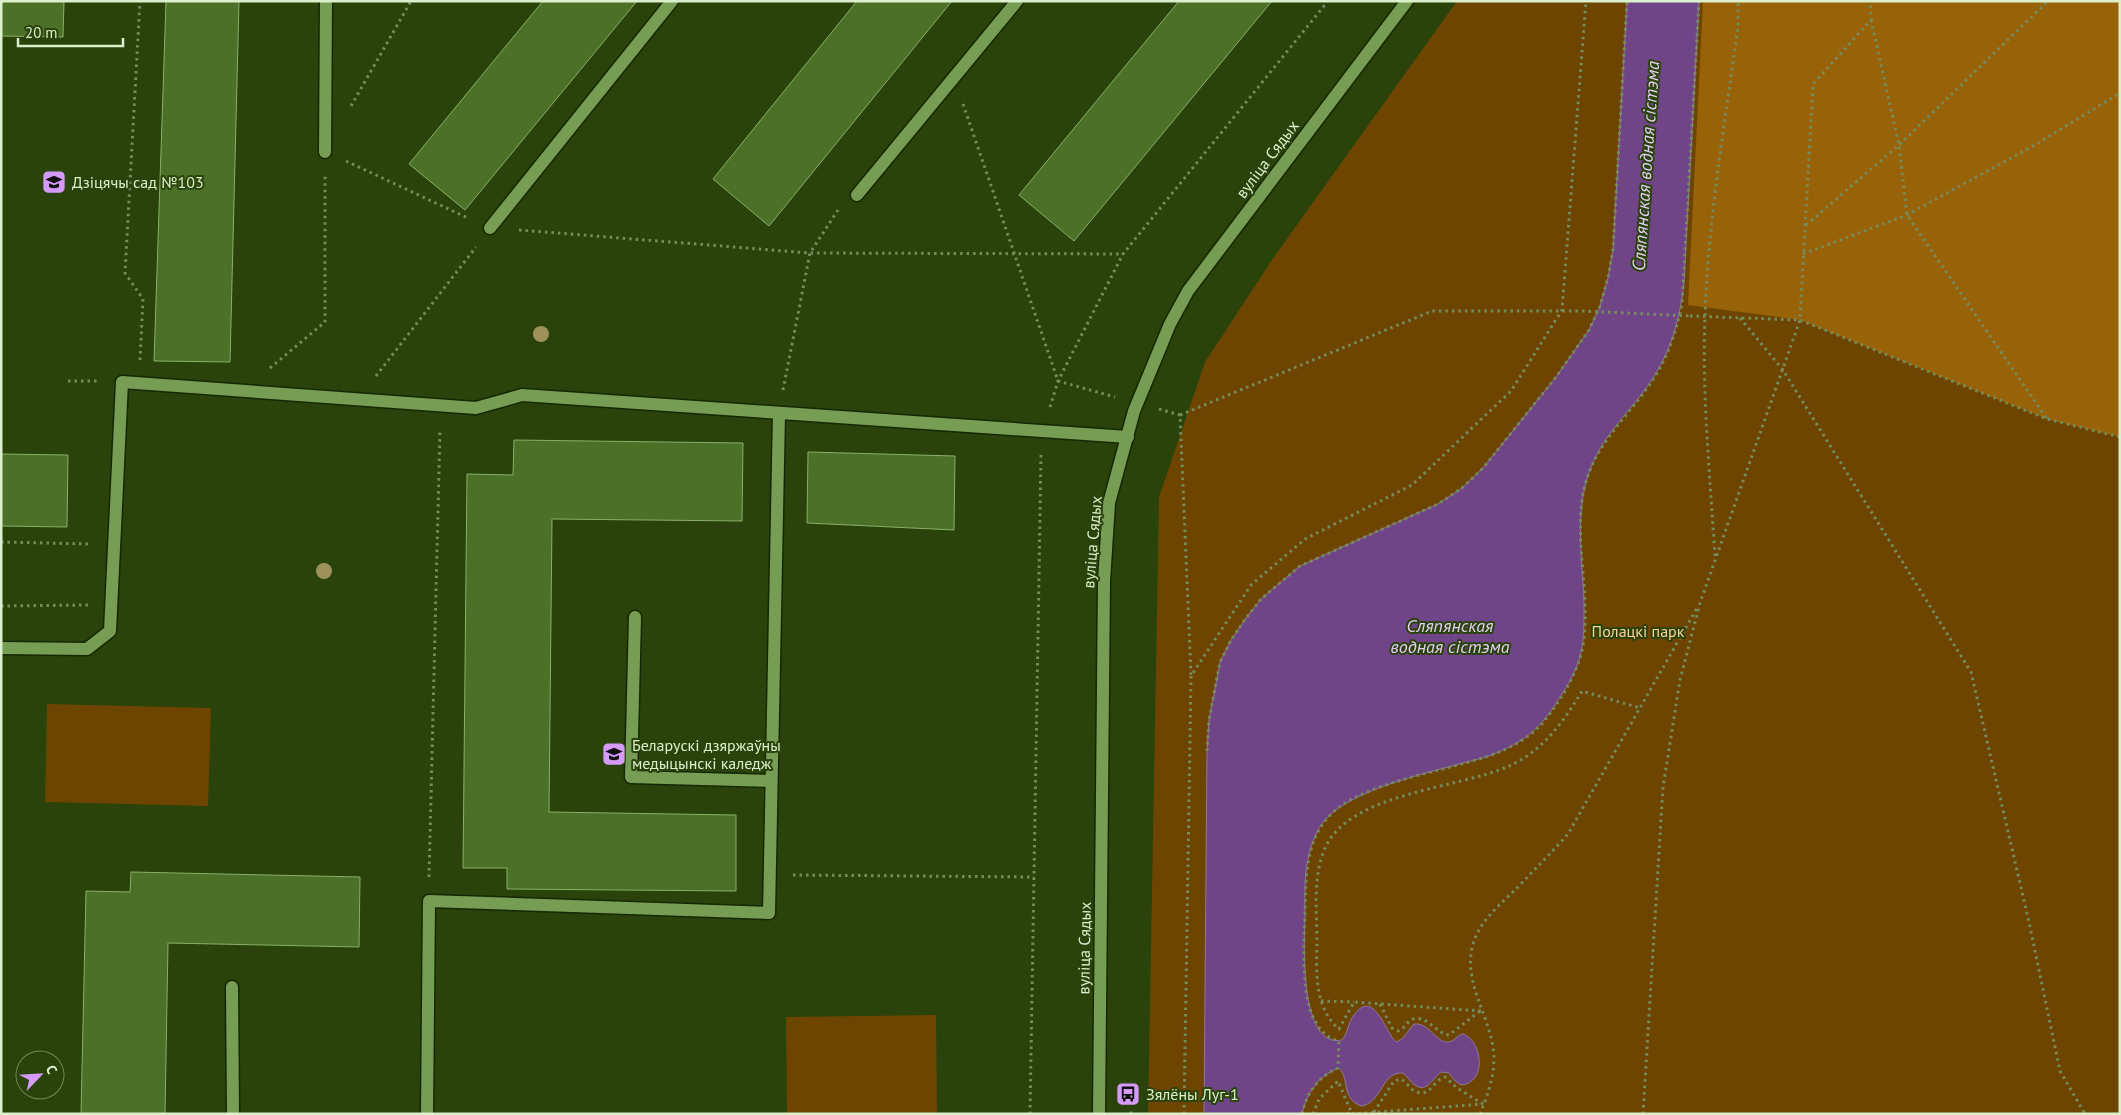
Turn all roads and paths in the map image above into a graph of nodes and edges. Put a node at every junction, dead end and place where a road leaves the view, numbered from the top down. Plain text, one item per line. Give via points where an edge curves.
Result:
1 (140, 1) edge
2 (326, 1) edge
3 (411, 1) edge
4 (672, 1) edge
5 (1017, 1) edge
6 (1407, 1) edge
7 (1586, 1) edge
8 (1627, 1) edge
9 (1698, 1) edge
10 (1738, 1) edge
11 (1870, 1) edge
12 (2048, 1) edge
13 (1871, 20) junction
14 (954, 78) junction
15 (2120, 93) edge
16 (349, 110) dead end
17 (1900, 145) junction
18 (325, 152) junction
19 (857, 196) dead end
20 (1907, 215) junction
21 (1805, 225) junction
22 (490, 228) junction
23 (1014, 253) junction
24 (810, 254) junction
25 (1123, 254) dead end
26 (1803, 254) junction
27 (1562, 310) junction
28 (1705, 316) junction
29 (1740, 318) junction
30 (1800, 320) junction
31 (1783, 370) junction
32 (68, 381) dead end
33 (1058, 381) dead end
34 (122, 382) junction
35 (139, 383) junction
36 (242, 390) junction
37 (358, 399) junction
38 (440, 406) junction
39 (779, 413) junction
40 (1180, 416) dead end
41 (2047, 419) junction
42 (1128, 437) junction
43 (2120, 437) edge
44 (1183, 505) dead end
45 (1, 542) edge
46 (114, 544) junction
47 (1715, 559) junction
48 (1700, 603) junction
49 (112, 605) junction
50 (1, 606) edge
51 (634, 617) dead end
52 (1, 648) edge
53 (1191, 676) junction
54 (1640, 708) junction
55 (1208, 750) dead end
56 (771, 781) junction
57 (770, 874) junction
58 (1034, 877) dead end
59 (429, 901) junction
60 (232, 987) dead end
61 (1321, 1001) junction
62 (1354, 1002) junction
63 (1380, 1004) junction
64 (1481, 1011) junction
65 (1483, 1104) junction
66 (1131, 1108) dead end
67 (1374, 1112) junction
68 (1352, 1113) edge
69 (233, 1114) edge
70 (427, 1114) edge
71 (1099, 1114) edge
72 (1131, 1114) edge
73 (1184, 1114) edge
74 (1302, 1114) edge
75 (1313, 1114) edge
76 (1340, 1114) edge
77 (1480, 1114) edge
78 (1643, 1114) edge
79 (2085, 1114) edge

1 - 35 path via 125,273 142,299
2 - 18 street
3 - 16 path
4 - 22 street
5 - 14 street
6 - 42 street, вуліца Сядых via 1188,291 1170,324 1137,403
7 - 27 path
8 - 55 path via 1613,249 1603,297 1589,330 1506,442 1462,488 1438,504 1300,566 1261,599 1231,640 1220,662 1209,720
9 - 74 path via 1682,304 1672,344 1663,362 1601,446 1584,490 1581,539 1584,636 1580,657 1573,676 1551,713 1525,739 1489,756 1351,800 1325,820 1315,836 1306,874 1305,984 1316,1023 1327,1037 1339,1041 1338,1068 1317,1082 1306,1099
10 - 28 path via 1738,27 1709,247
11 - 13 path
12 - 17 path
13 - 17 path
13 - 21 path via 1813,84
14 - 19 street
14 - 23 path
15 - 20 path via 2033,146
17 - 20 path
17 - 21 path
18 - 22 path
18 - 36 path via 325,322
20 - 26 path
20 - 41 path
21 - 26 path
22 - 24 path
22 - 37 path
23 - 24 path
23 - 25 path
23 - 33 path
24 - 39 path
26 - 30 path
27 - 28 path, bridge
27 - 40 path via 1432,311
27 - 53 path via 1511,391 1412,485 1305,539 1251,585
28 - 29 path
28 - 47 path
29 - 30 path
29 - 31 path
30 - 31 path
30 - 41 path
31 - 47 path
31 - 79 path via 1971,672 2060,1071
32 - 34 path
34 - 35 street
34 - 46 street
35 - 36 street
36 - 37 street
37 - 38 street
38 - 39 street via 476,408 522,395
38 - 59 path
39 - 42 street
39 - 56 street
41 - 43 path
42 - 71 street, вуліца Сядых via 1109,503 1104,581
44 - 53 path
45 - 46 path
46 - 49 street
47 - 48 path
48 - 54 path
48 - 78 path via 1680,680 1663,787
49 - 50 path
49 - 52 street via 110,631 87,648
51 - 56 street via 631,777
53 - 73 path
54 - 61 path via 1582,691 1553,734 1532,753 1510,766 1387,802 1349,820 1326,846 1320,863 1316,969
54 - 64 path via 1568,834 1484,921 1476,936 1470,954 1470,971
56 - 57 street
57 - 58 path
57 - 59 street via 769,913
59 - 70 street
60 - 69 street
61 - 62 path
61 - 62 path via 1339,1030
62 - 63 path
63 - 64 path
63 - 64 path via 1395,1031 1402,1030 1417,1018 1449,1035
64 - 65 path via 1494,1058 1493,1074
65 - 67 path
65 - 67 path via 1445,1078 1422,1093 1401,1079 1394,1081
65 - 77 path
66 - 72 path
67 - 68 path
68 - 75 path via 1338,1081 1319,1099
68 - 76 path

